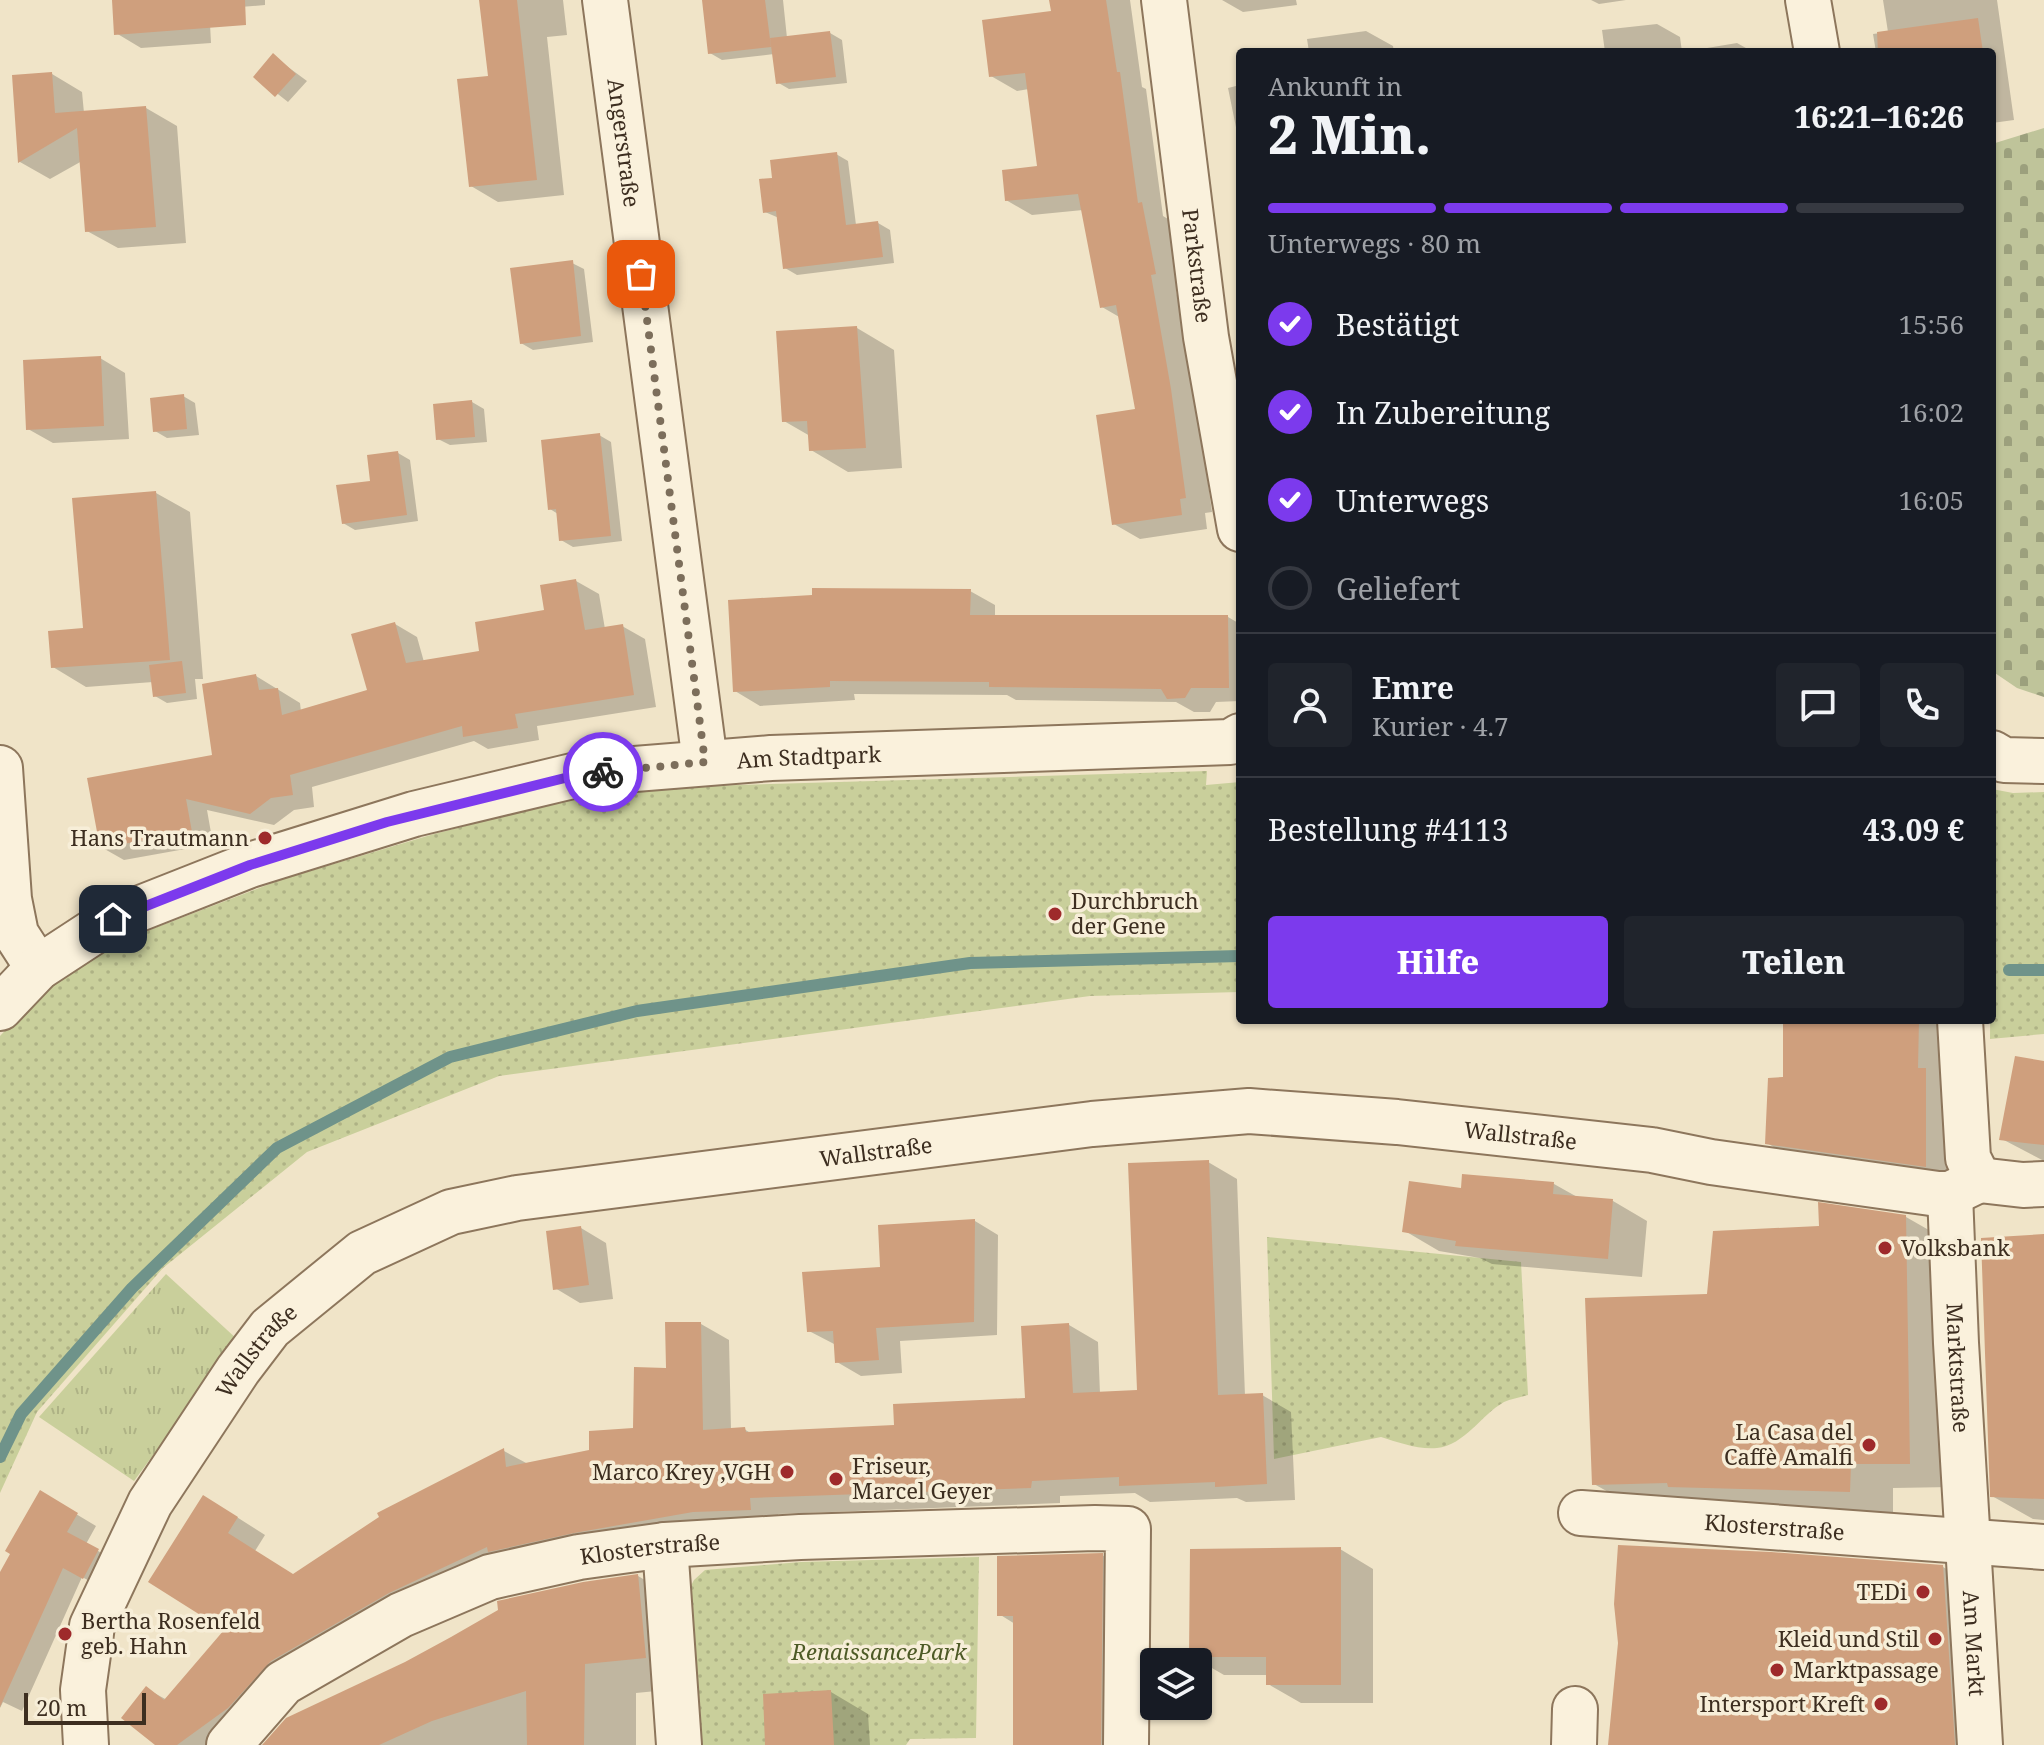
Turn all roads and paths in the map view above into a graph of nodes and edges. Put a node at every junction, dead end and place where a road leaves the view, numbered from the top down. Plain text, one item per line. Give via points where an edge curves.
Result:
1 (605, 0) edge
2 (1164, 0) edge
3 (1808, 0) edge
4 (1816, 48) edge
5 (1236, 506) edge
6 (1236, 738) edge
7 (1996, 755) edge
8 (2044, 761) edge
9 (705, 762) junction
10 (0, 768) edge
11 (38, 968) junction
12 (0, 1008) edge
13 (1960, 1024) edge
14 (2044, 1184) edge
15 (1964, 1187) junction
16 (1581, 1513) dead end
17 (1970, 1540) junction
18 (665, 1545) junction
19 (2044, 1547) edge
20 (86, 1745) edge
21 (229, 1745) edge
22 (679, 1745) edge
23 (1126, 1745) edge
24 (1980, 1745) edge

1 - 9 street, Angerstraße
2 - 5 street, Parkstraße via 1206,337
3 - 4 street
6 - 9 street, Am Stadtpark
7 - 8 street
9 - 11 street, Am Stadtpark via 585,773 414,814 250,865 113,919
10 - 11 street via 9,899 16,934
11 - 12 street, Am Stadtpark
13 - 15 street, Marktstraße via 1968,1158
14 - 15 street, Wallstraße
15 - 17 street, Marktstraße via 1956,1343
15 - 20 street, Wallstraße via 1397,1122 1249,1111 1092,1124 517,1198 451,1212 362,1253 270,1328 238,1370 150,1503 92,1626 83,1690
16 - 17 street, Klosterstraße
17 - 19 street, Klosterstraße
17 - 24 street, Am Markt
18 - 21 street, Klosterstraße via 490,1577 401,1615 283,1683
18 - 22 street
18 - 23 street, Klosterstraße via 1112,1528

